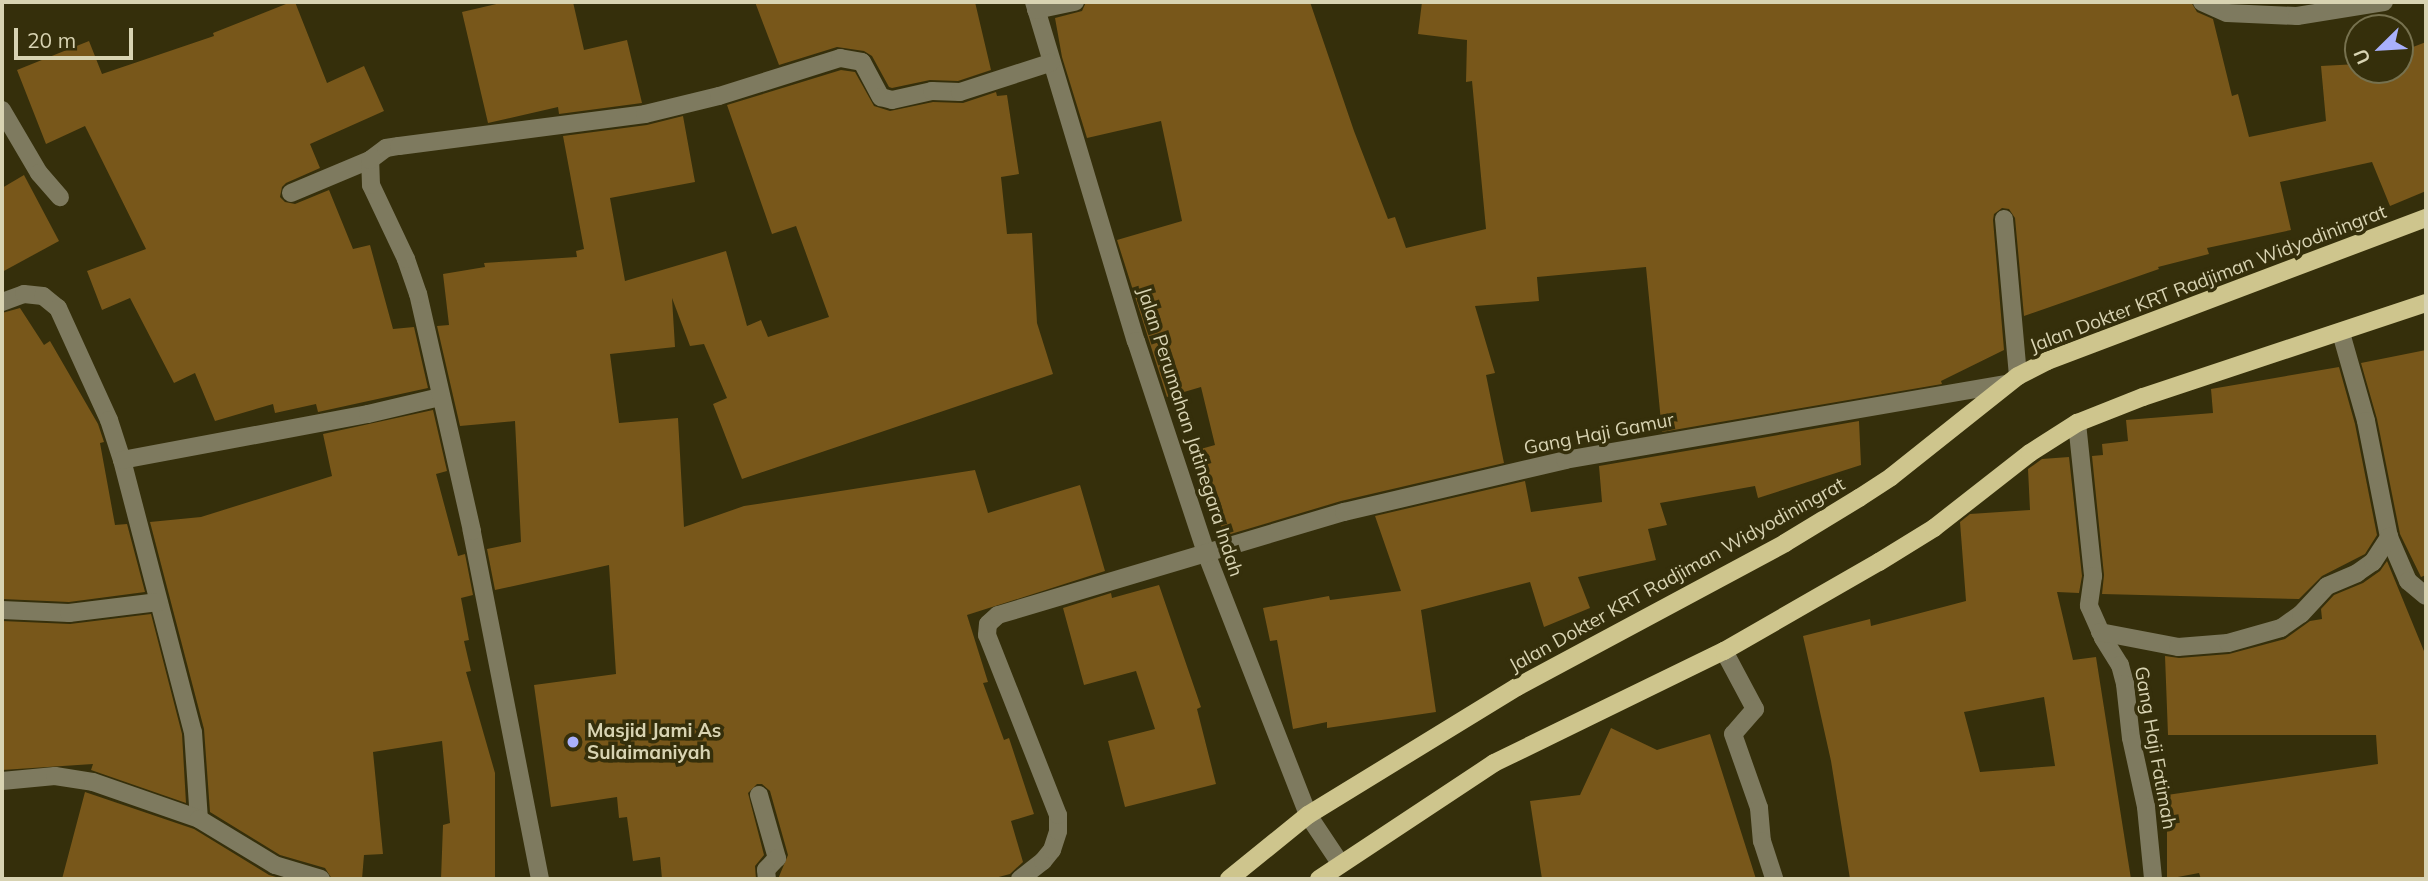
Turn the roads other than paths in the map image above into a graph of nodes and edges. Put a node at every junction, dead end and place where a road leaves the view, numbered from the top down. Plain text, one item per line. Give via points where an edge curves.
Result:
1 (1075, 2) edge
2 (2202, 2) edge
3 (2384, 2) edge
4 (1035, 6) edge
5 (1050, 63) junction
6 (2, 110) edge
7 (370, 160) junction
8 (290, 193) dead end
9 (60, 197) dead end
10 (2426, 218) edge
11 (2004, 219) dead end
12 (2, 302) edge
13 (2426, 303) edge
14 (2341, 333) junction
15 (2012, 380) junction
16 (440, 397) junction
17 (2077, 423) junction
18 (122, 460) junction
19 (2389, 537) junction
20 (1206, 553) junction
21 (2426, 596) edge
22 (158, 602) junction
23 (2, 610) edge
24 (2100, 632) junction
25 (1724, 651) junction
26 (2, 781) edge
27 (759, 795) dead end
28 (1308, 815) junction
29 (199, 819) junction
30 (1340, 863) junction
31 (321, 879) edge
32 (540, 879) edge
33 (767, 879) edge
34 (1020, 879) edge
35 (1229, 879) edge
36 (1319, 879) edge
37 (1774, 879) edge
38 (2153, 879) edge

1 - 4 street
2 - 3 street via 2227,13 2298,16
4 - 5 street, Jalan Perumahan Jatinegara Indah
5 - 7 street via 960,92 932,91 892,100 881,97 862,62 840,58 645,114 386,148
5 - 20 street, Jalan Perumahan Jatinegara Indah
6 - 9 street via 39,173
7 - 8 street
7 - 16 street via 371,185 413,275
10 - 15 main road, Jalan Dokter KRT Radjiman Widyodiningrat via 2047,361
11 - 15 street
12 - 18 street via 24,294 43,296 58,308 109,420
13 - 14 main road
14 - 17 main road
14 - 19 street via 2366,421
15 - 20 street, Gang Haji Gamur via 1564,460 1344,512
15 - 28 main road, Jalan Dokter KRT Radjiman Widyodiningrat via 1859,498 1785,543 1517,687
16 - 18 street
16 - 32 street via 472,531
17 - 24 street, Gang Haji Fatimah via 2093,576 2089,606
17 - 25 main road via 2030,453 1934,528
18 - 22 street
19 - 21 street via 2408,580
19 - 24 street via 2373,562 2327,586 2281,628 2228,643 2178,647
20 - 28 street, Jalan Perumahan Jatinegara Indah
20 - 34 street, Gang Haji Gamur via 998,615 988,624 987,635 1058,816 1052,850
22 - 23 street via 69,613
22 - 29 street via 193,732
24 - 38 street, Gang Haji Fatimah via 2120,664 2125,684
25 - 30 main road via 1494,763
25 - 37 street via 1755,709 1733,734 1759,808 1762,841
26 - 29 street via 55,776 93,782
27 - 33 street via 777,858 766,870
28 - 30 street, Jalan Perumahan Jatinegara Indah
28 - 35 main road, Jalan Dokter KRT Radjiman Widyodiningrat
29 - 31 street via 275,865
30 - 36 main road

